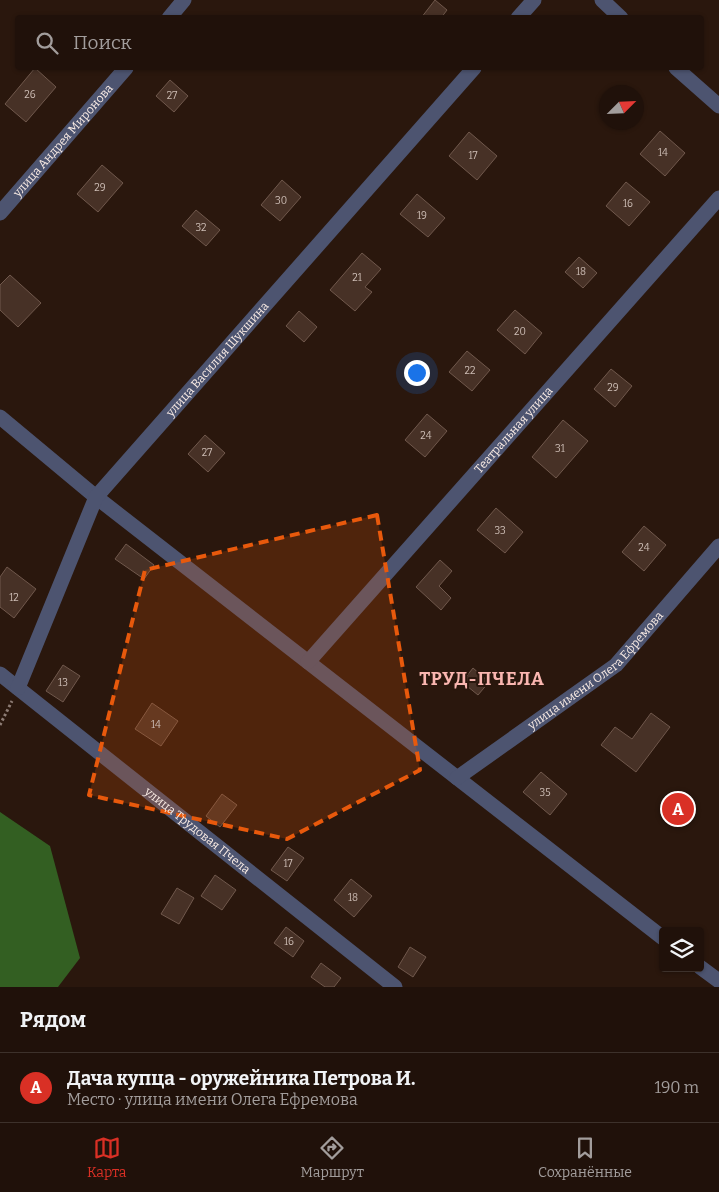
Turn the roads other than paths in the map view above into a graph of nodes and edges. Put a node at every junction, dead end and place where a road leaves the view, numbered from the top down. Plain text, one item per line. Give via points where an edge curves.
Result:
1 (184, 0) edge
2 (534, 0) edge
3 (602, 0) edge
4 (172, 15) edge
5 (521, 15) edge
6 (618, 15) edge
7 (124, 70) edge
8 (472, 70) edge
9 (678, 70) edge
10 (719, 106) edge
11 (719, 198) edge
12 (0, 213) edge
13 (0, 417) edge
14 (96, 498) junction
15 (719, 546) edge
16 (308, 662) junction
17 (0, 674) edge
18 (18, 688) junction
19 (457, 778) junction
20 (659, 935) edge
21 (704, 970) edge
22 (719, 981) edge
23 (395, 987) edge

1 - 4 street
2 - 5 street
3 - 6 street
7 - 12 street, улица Андрея Миронова
8 - 14 street, улица Василия Шукшина
9 - 10 street
11 - 16 street, Театральная улица
13 - 14 street
14 - 16 street
14 - 18 street, улица Василия Шукшина
15 - 19 street, улица имени Олега Ефремова via 616,665
16 - 19 street
17 - 18 street, улица Трудовая Пчела
18 - 23 street, улица Трудовая Пчела
19 - 20 street
21 - 22 street

